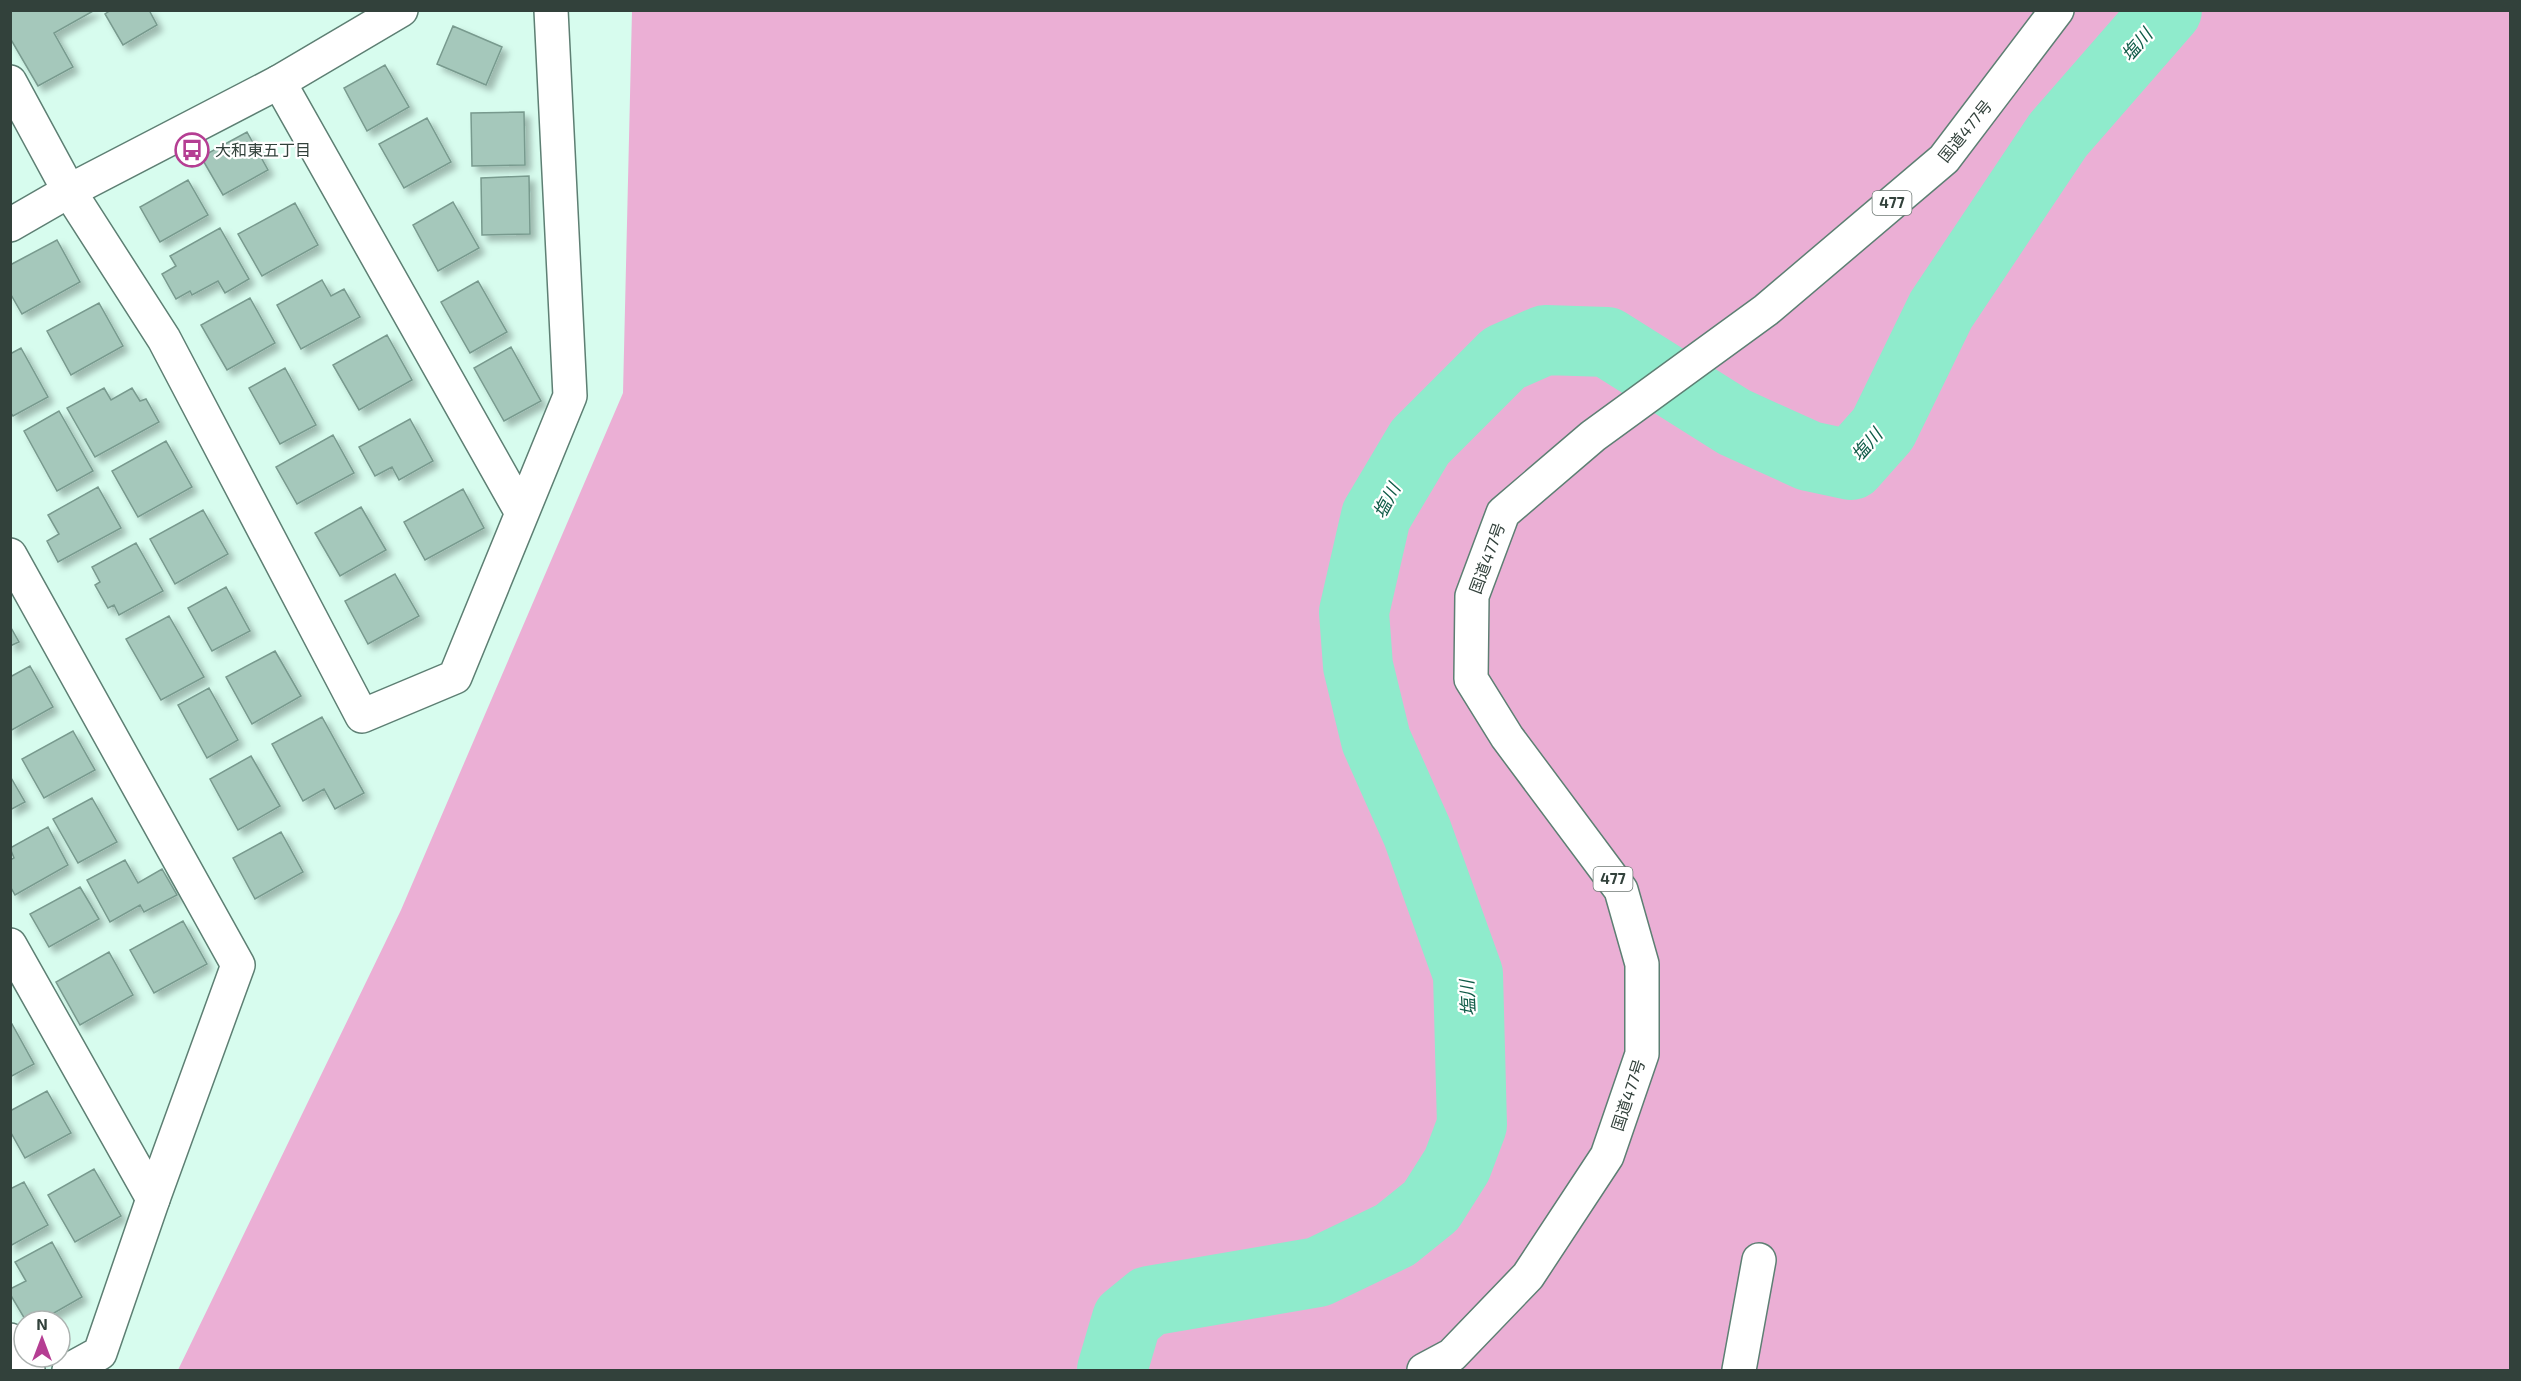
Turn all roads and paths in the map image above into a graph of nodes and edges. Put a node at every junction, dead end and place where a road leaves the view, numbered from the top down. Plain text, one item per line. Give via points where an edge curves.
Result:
1 (401, 10) edge
2 (551, 10) edge
3 (2057, 10) edge
4 (10, 82) edge
5 (279, 82) junction
6 (69, 191) junction
7 (10, 225) edge
8 (522, 513) junction
9 (11, 555) edge
10 (10, 945) edge
11 (153, 1199) junction
12 (1759, 1260) dead end
13 (10, 1340) edge
14 (28, 1371) edge
15 (69, 1371) edge
16 (1424, 1371) edge
17 (1739, 1371) edge

1 - 5 main road
2 - 8 main road via 570,396
3 - 16 main road, 国道477号 / 477 via 1944,159 1766,310 1593,436 1503,513 1472,596 1471,679 1507,737 1621,890 1642,964 1642,1053 1607,1156 1528,1276 1452,1356
4 - 6 main road
5 - 6 main road
5 - 8 main road
6 - 7 main road
6 - 8 main road via 164,339 362,716 455,677
9 - 11 main road via 238,965
10 - 11 main road
11 - 15 main road via 100,1353
12 - 17 main road
13 - 14 main road

